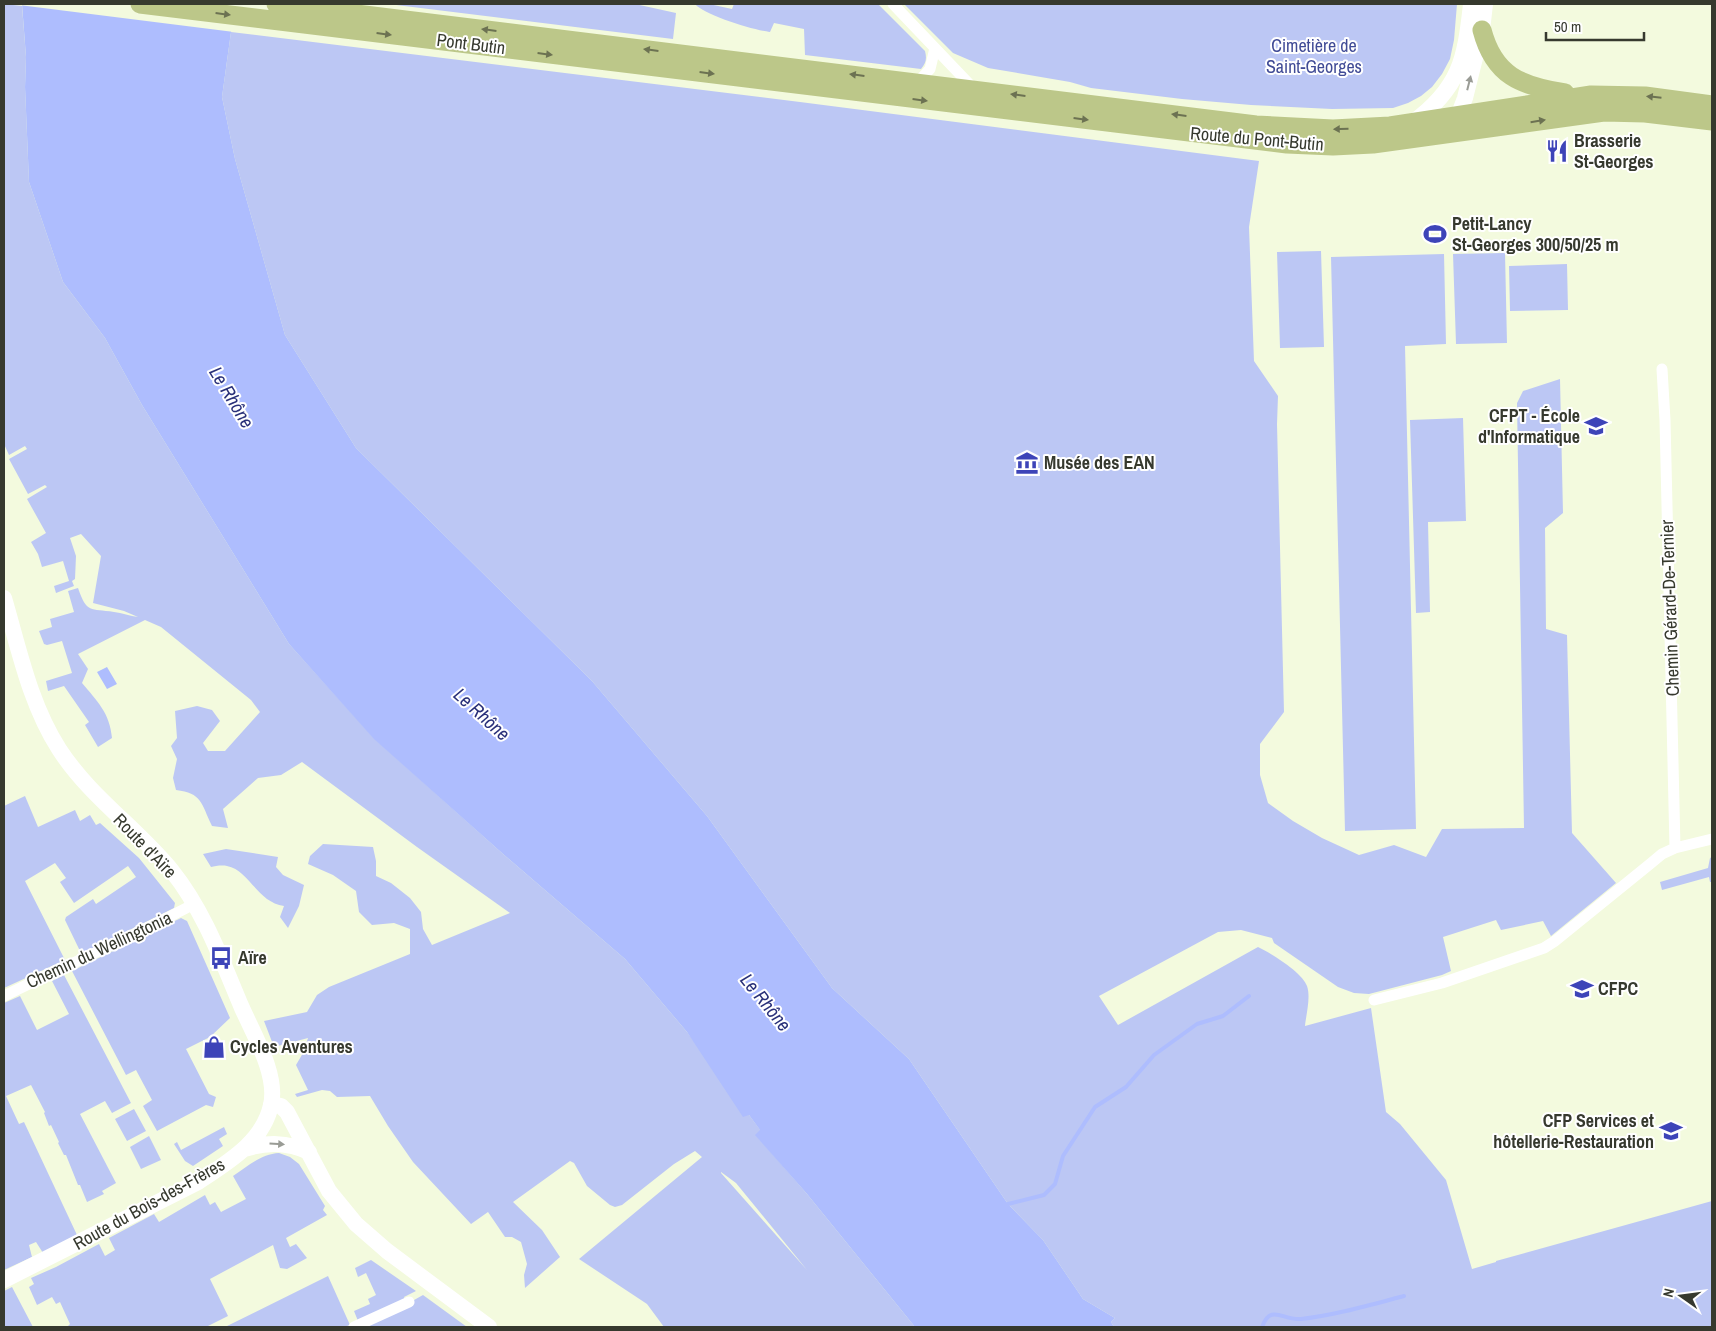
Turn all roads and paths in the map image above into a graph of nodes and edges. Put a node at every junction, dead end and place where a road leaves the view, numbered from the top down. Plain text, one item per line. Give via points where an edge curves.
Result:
1 (140, 4) edge
2 (276, 4) edge
3 (893, 4) edge
4 (1471, 4) edge
5 (1485, 4) edge
6 (1482, 30) junction
7 (936, 48) junction
8 (803, 77) junction
9 (918, 82) junction
10 (974, 89) junction
11 (1579, 96) junction
12 (1712, 104) edge
13 (1588, 114) junction
14 (1460, 115) junction
15 (1712, 121) edge
16 (1412, 123) junction
17 (1712, 132) edge
18 (1449, 134) junction
19 (1662, 369) dead end
20 (4, 598) edge
21 (1712, 839) edge
22 (1675, 848) junction
23 (194, 904) junction
24 (4, 996) edge
25 (1374, 1000) dead end
26 (271, 1104) junction
27 (244, 1149) junction
28 (309, 1152) junction
29 (4, 1280) edge
30 (409, 1302) dead end
31 (354, 1327) edge
32 (489, 1327) edge

1 -> 8 main road, Pont Butin
8 -> 2 main road, Pont Butin
3 - 7 street
4 - 16 street via 1460,68 1443,96
5 - 6 street
6 - 11 main road via 1494,59 1510,76 1533,87
14 -> 6 street
7 - 9 street via 930,69
7 - 10 street
9 -> 8 main road, Route du Pont-Butin
8 -> 18 main road, Route du Pont-Butin via 1287,144 1373,144
9 - 10 main road, Route du Pont-Butin
16 -> 10 main road, Route du Pont-Butin via 1361,129 1299,128
12 -> 11 main road, Route du Pont-Butin via 1645,96
11 - 14 main road, Route du Pont-Butin
13 - 15 main road, Route du Pont-Butin via 1645,113
13 - 17 main road
18 -> 13 main road, Route du Pont-Butin
14 - 16 main road, Route du Pont-Butin
14 - 18 street
19 - 22 street, Chemin Gérard-De-Ternier
20 - 23 street, Route d'Aïre via 33,695 59,749 92,791 172,871
21 - 22 street
22 - 25 street via 1662,854 1544,948 1442,983
23 - 24 street, Chemin du Wellingtonia
23 - 26 street, Route d'Aïre via 267,1065 272,1085
26 - 27 street, Route du Bois-des-Frères via 264,1124
26 - 28 street via 288,1112
27 -> 28 street via 257,1144 277,1143
27 - 29 street, Route du Bois-des-Frères via 198,1182
28 - 32 street via 329,1191 356,1224
30 - 31 street

